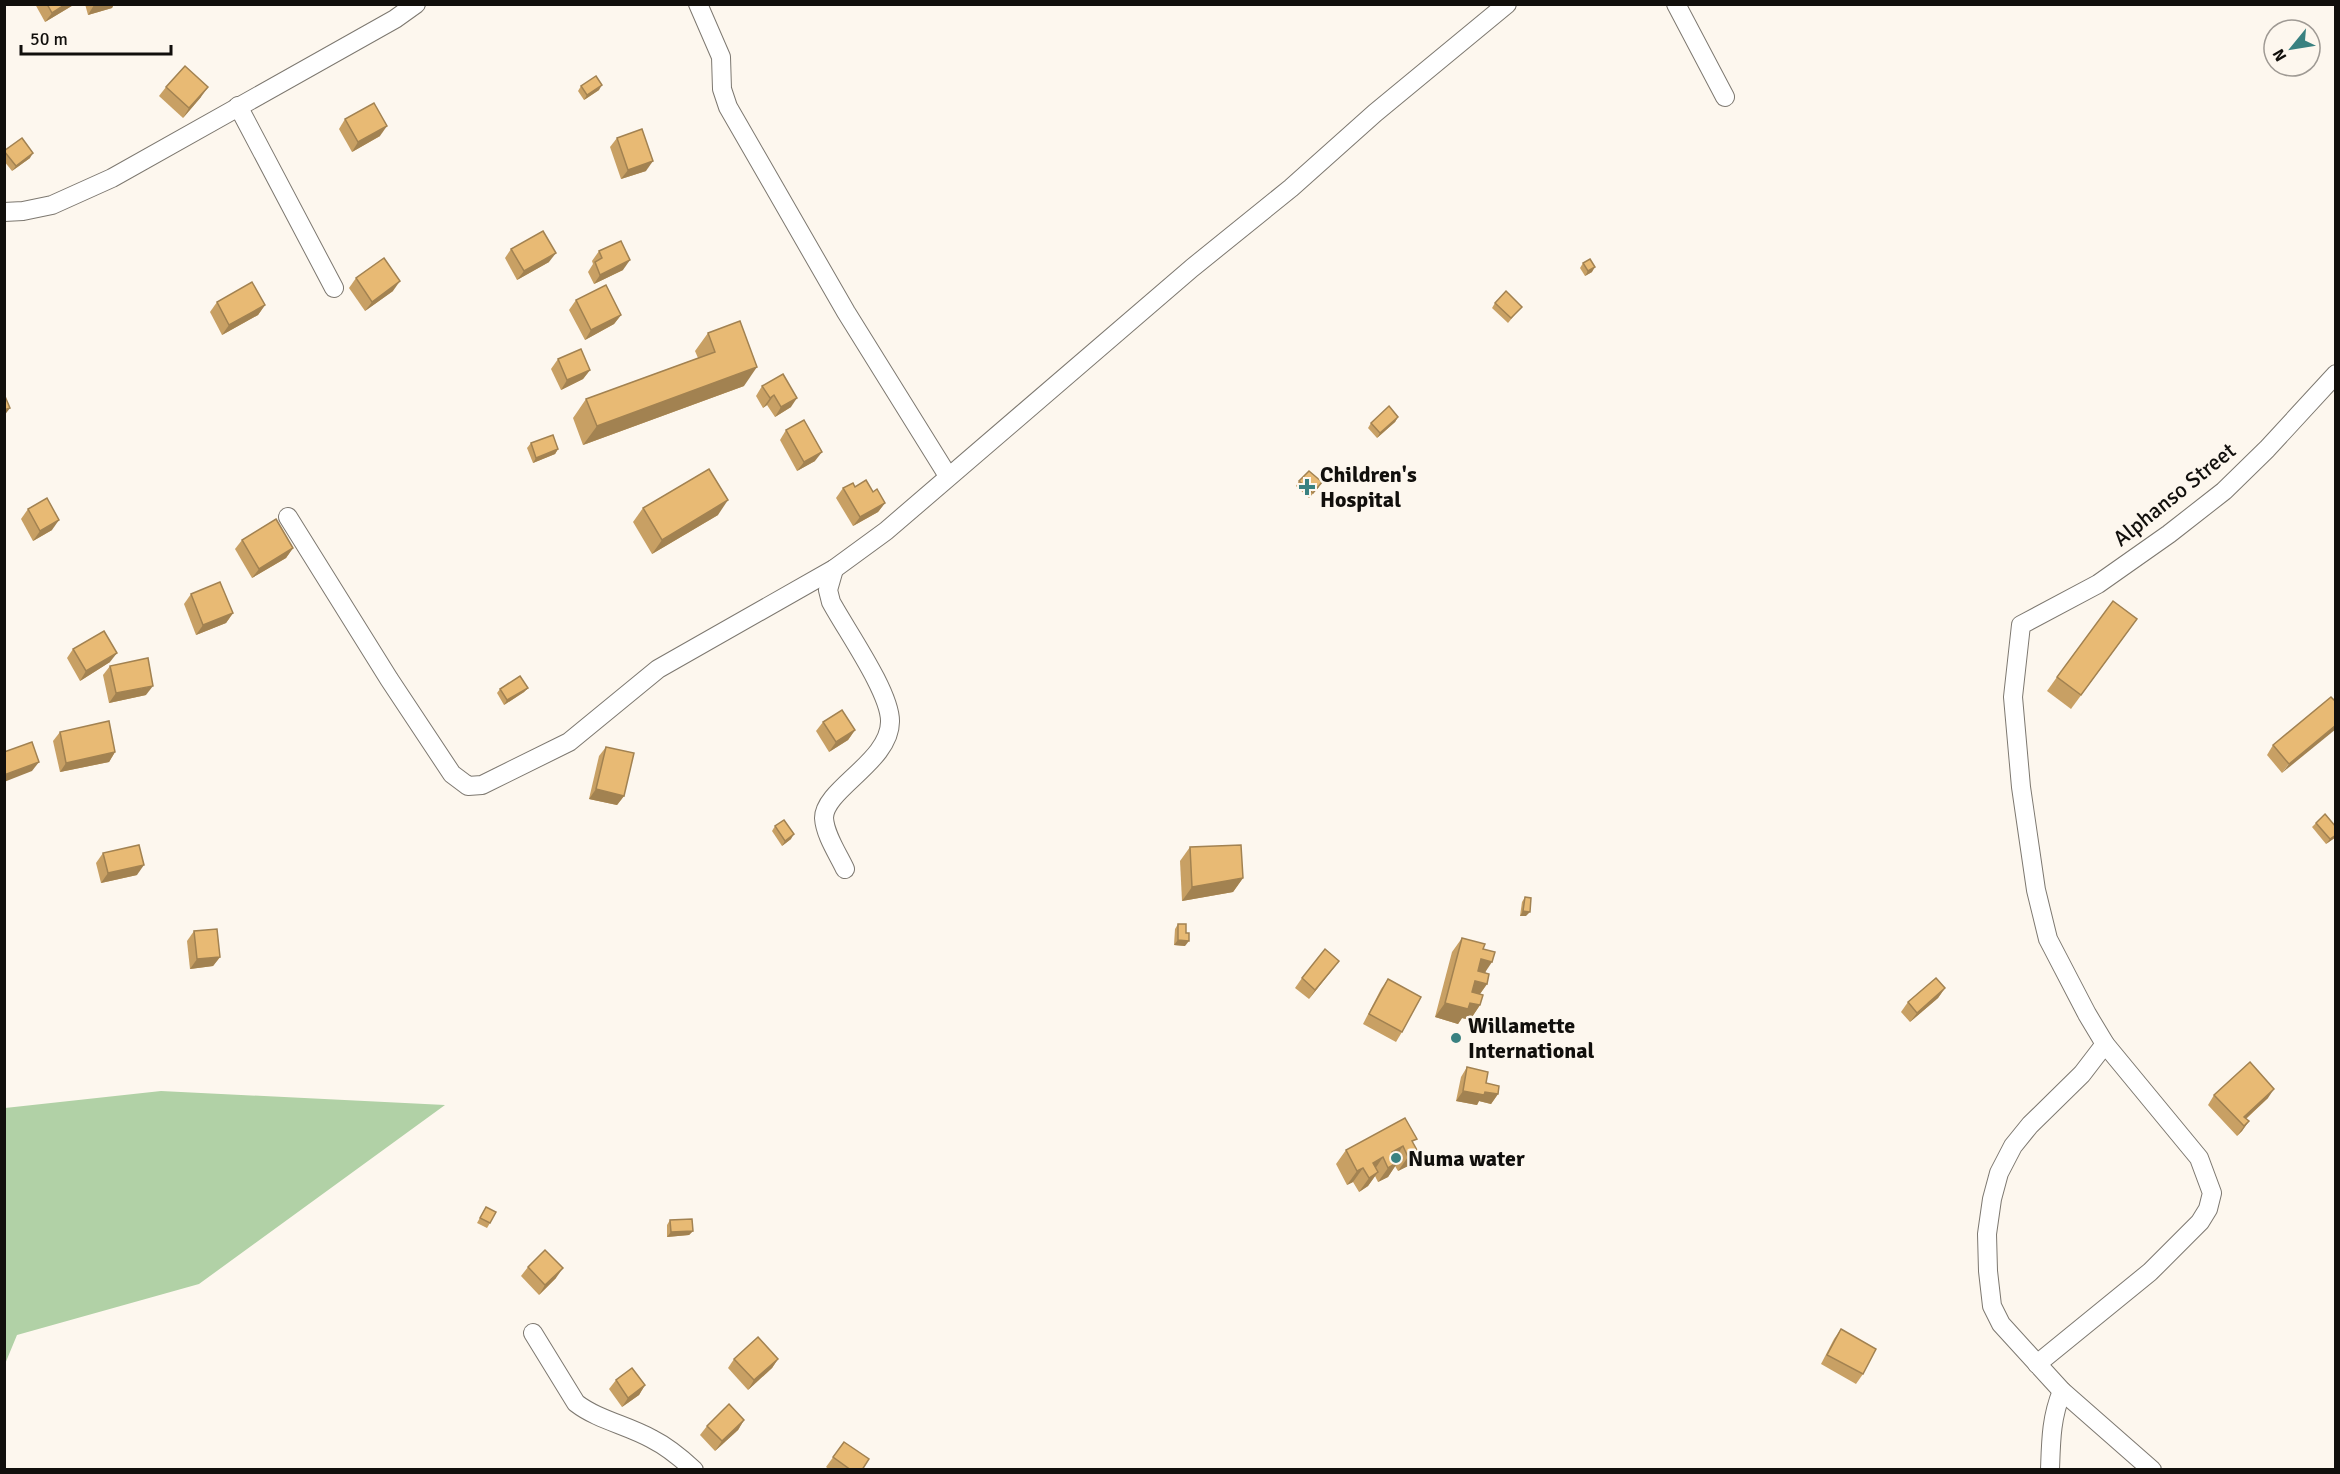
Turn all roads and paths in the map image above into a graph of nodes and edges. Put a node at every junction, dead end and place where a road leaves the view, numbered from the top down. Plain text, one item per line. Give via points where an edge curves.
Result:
1 (416, 4) edge
2 (698, 4) edge
3 (1508, 4) edge
4 (1676, 4) edge
5 (1725, 97) dead end
6 (238, 106) junction
7 (4, 212) edge
8 (334, 288) dead end
9 (2336, 374) edge
10 (948, 476) junction
11 (288, 517) dead end
12 (834, 569) junction
13 (845, 869) dead end
14 (2105, 1044) junction
15 (533, 1333) dead end
16 (2037, 1364) junction
17 (2062, 1391) junction
18 (694, 1470) edge
19 (2050, 1470) edge
20 (2152, 1470) edge

1 - 6 street
2 - 10 street via 721,57 722,89 728,107 846,312
3 - 10 street
4 - 5 street
6 - 7 street via 141,163 74,196 52,205
6 - 8 street
9 - 14 street, Alphanso Street via 2224,491 2098,584 2021,625 2013,697 2036,890 2048,939
10 - 12 street via 886,531
11 - 12 street via 452,774 468,786 482,785 569,742 658,669
12 - 13 street via 828,590 831,602 885,697 890,718 884,741 870,762 831,800 824,816
14 - 16 street via 2082,1074 2013,1146 1999,1173 1992,1199 1988,1271 1992,1305 2001,1324
14 - 16 street via 2199,1158 2212,1193 2200,1222 2150,1272
15 - 18 street via 576,1403 586,1411 651,1438
16 - 17 street
17 - 19 street via 2050,1432
17 - 20 street

